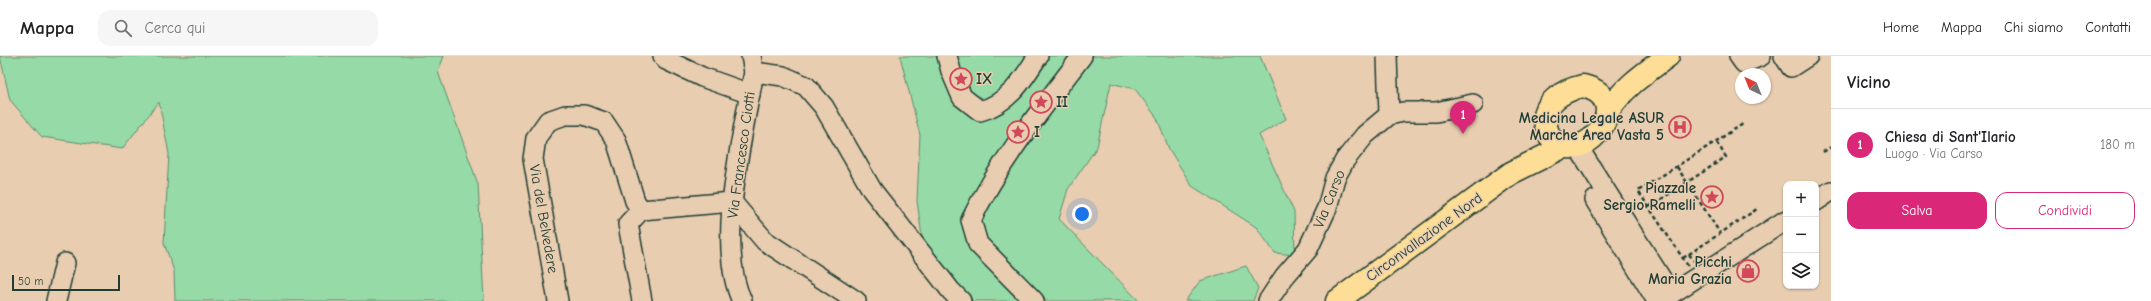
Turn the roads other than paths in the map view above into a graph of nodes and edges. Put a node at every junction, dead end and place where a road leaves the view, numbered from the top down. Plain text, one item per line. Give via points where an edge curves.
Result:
1 (663, 56) edge
2 (947, 56) edge
3 (1038, 56) edge
4 (1082, 56) edge
5 (1387, 56) edge
6 (1668, 56) edge
7 (1739, 56) edge
8 (1761, 56) edge
9 (1784, 56) edge
10 (1808, 56) edge
11 (752, 64) edge
12 (1631, 83) junction
13 (1595, 90) junction
14 (750, 94) junction
15 (1473, 104) dead end
16 (1608, 111) junction
17 (1389, 115) junction
18 (1546, 129) junction
19 (1575, 148) junction
20 (1511, 173) junction
21 (1831, 191) edge
22 (1819, 199) edge
23 (732, 202) junction
24 (641, 210) junction
25 (1783, 222) edge
26 (65, 263) dead end
27 (1663, 299) edge
28 (56, 301) edge
29 (558, 301) edge
30 (642, 301) edge
31 (742, 301) edge
32 (856, 301) edge
33 (961, 301) edge
34 (1034, 301) edge
35 (1268, 301) edge
36 (1338, 301) edge

1 - 14 street via 666,60 702,77
2 - 3 street via 962,97 980,111 995,107 1008,96
4 - 34 street via 1017,143 983,196 971,220 978,244
5 - 17 street
6 - 12 main road, Circonvallazione Nord
7 - 8 street via 1744,63
9 - 10 street via 1791,67
11 - 14 street, Via Francesco Ciotti
11 - 33 street via 806,86 824,107 872,190
12 - 13 main road, Circonvallazione Nord via 1612,89
12 - 16 main road, Circonvallazione Nord
13 - 16 main road via 1608,106
13 - 18 main road, Circonvallazione Nord via 1583,86 1573,88 1556,98 1545,116
14 - 23 street, Via Francesco Ciotti
15 - 17 street via 1436,112 1403,112
16 - 19 main road, Circonvallazione Nord via 1602,128
17 - 35 street, Via Carso via 1365,135 1345,160 1335,178 1327,208 1308,249
18 - 19 main road via 1559,144
18 - 20 main road, Circonvallazione Nord via 1532,150
19 - 20 main road, Circonvallazione Nord
19 - 27 street
19 - 27 street via 1633,229
20 - 36 main road, Circonvallazione Nord
21 - 22 street
23 - 24 street
23 - 31 street, Via Francesco Ciotti via 730,253 737,290
23 - 32 street via 765,241
24 - 29 street, Via del Belvedere via 635,201 616,140 604,122 578,115 566,115 548,121 536,138 533,159
24 - 30 street via 628,224
25 - 27 street
26 - 28 street

